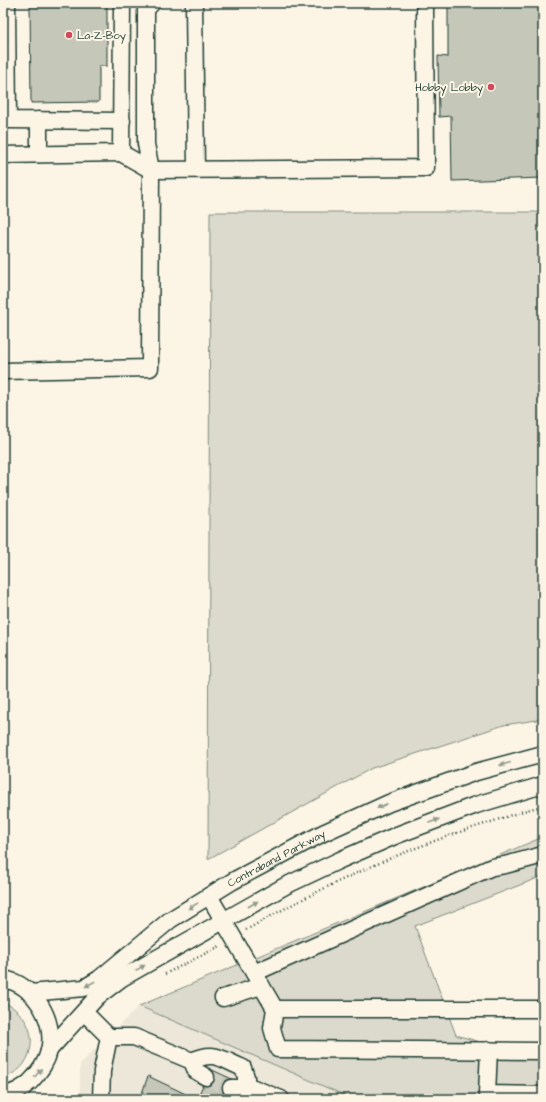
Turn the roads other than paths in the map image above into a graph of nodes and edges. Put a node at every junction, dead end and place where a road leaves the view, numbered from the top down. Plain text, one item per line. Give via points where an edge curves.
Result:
1 (7, 3) edge
2 (122, 3) edge
3 (152, 3) edge
4 (194, 3) edge
5 (425, 3) edge
6 (39, 120) junction
7 (122, 120) junction
8 (121, 153) junction
9 (39, 154) junction
10 (3, 155) edge
11 (196, 169) junction
12 (151, 170) junction
13 (3, 371) edge
14 (543, 754) edge
15 (543, 784) edge
16 (543, 855) edge
17 (209, 896) junction
18 (224, 921) junction
19 (5, 977) edge
20 (257, 979) junction
21 (30, 992) junction
22 (223, 998) dead end
23 (275, 1009) junction
24 (543, 1009) edge
25 (84, 1012) junction
26 (109, 1036) junction
27 (49, 1050) junction
28 (489, 1050) junction
29 (543, 1051) edge
30 (192, 1061) junction
31 (206, 1077) tunnel mouth
32 (543, 1095) edge
33 (5, 1096) edge
34 (101, 1099) edge
35 (281, 1099) edge

1 - 6 street via 8,120
2 - 7 street
3 - 12 street via 146,9 146,144
4 - 11 street
5 - 11 street via 426,168
6 - 7 street
6 - 9 street
7 - 8 street
8 - 9 street
8 - 12 street
9 - 10 street
11 - 12 street
12 - 13 street via 150,368
14 -> 17 street, Contraband Parkway via 476,772 389,803 323,833
18 -> 15 street via 285,886 397,835
16 - 20 street via 492,867
17 - 18 street
17 -> 21 street, Contraband Parkway via 170,920 99,979 84,988
18 - 20 street
25 -> 18 street via 97,997 122,978
19 - 21 street
20 - 22 street
20 - 23 street
21 - 27 street via 39,1002 47,1019
23 - 24 street
23 - 28 street via 272,1028 278,1049
25 - 26 street
25 - 27 street
26 - 30 street via 134,1037
26 - 34 street via 102,1071
33 -> 27 street via 24,1087 38,1074
28 - 29 street
28 - 32 street via 487,1094
30 - 31 street via 196,1071
30 - 35 street via 212,1055 243,1068 246,1077 238,1086

